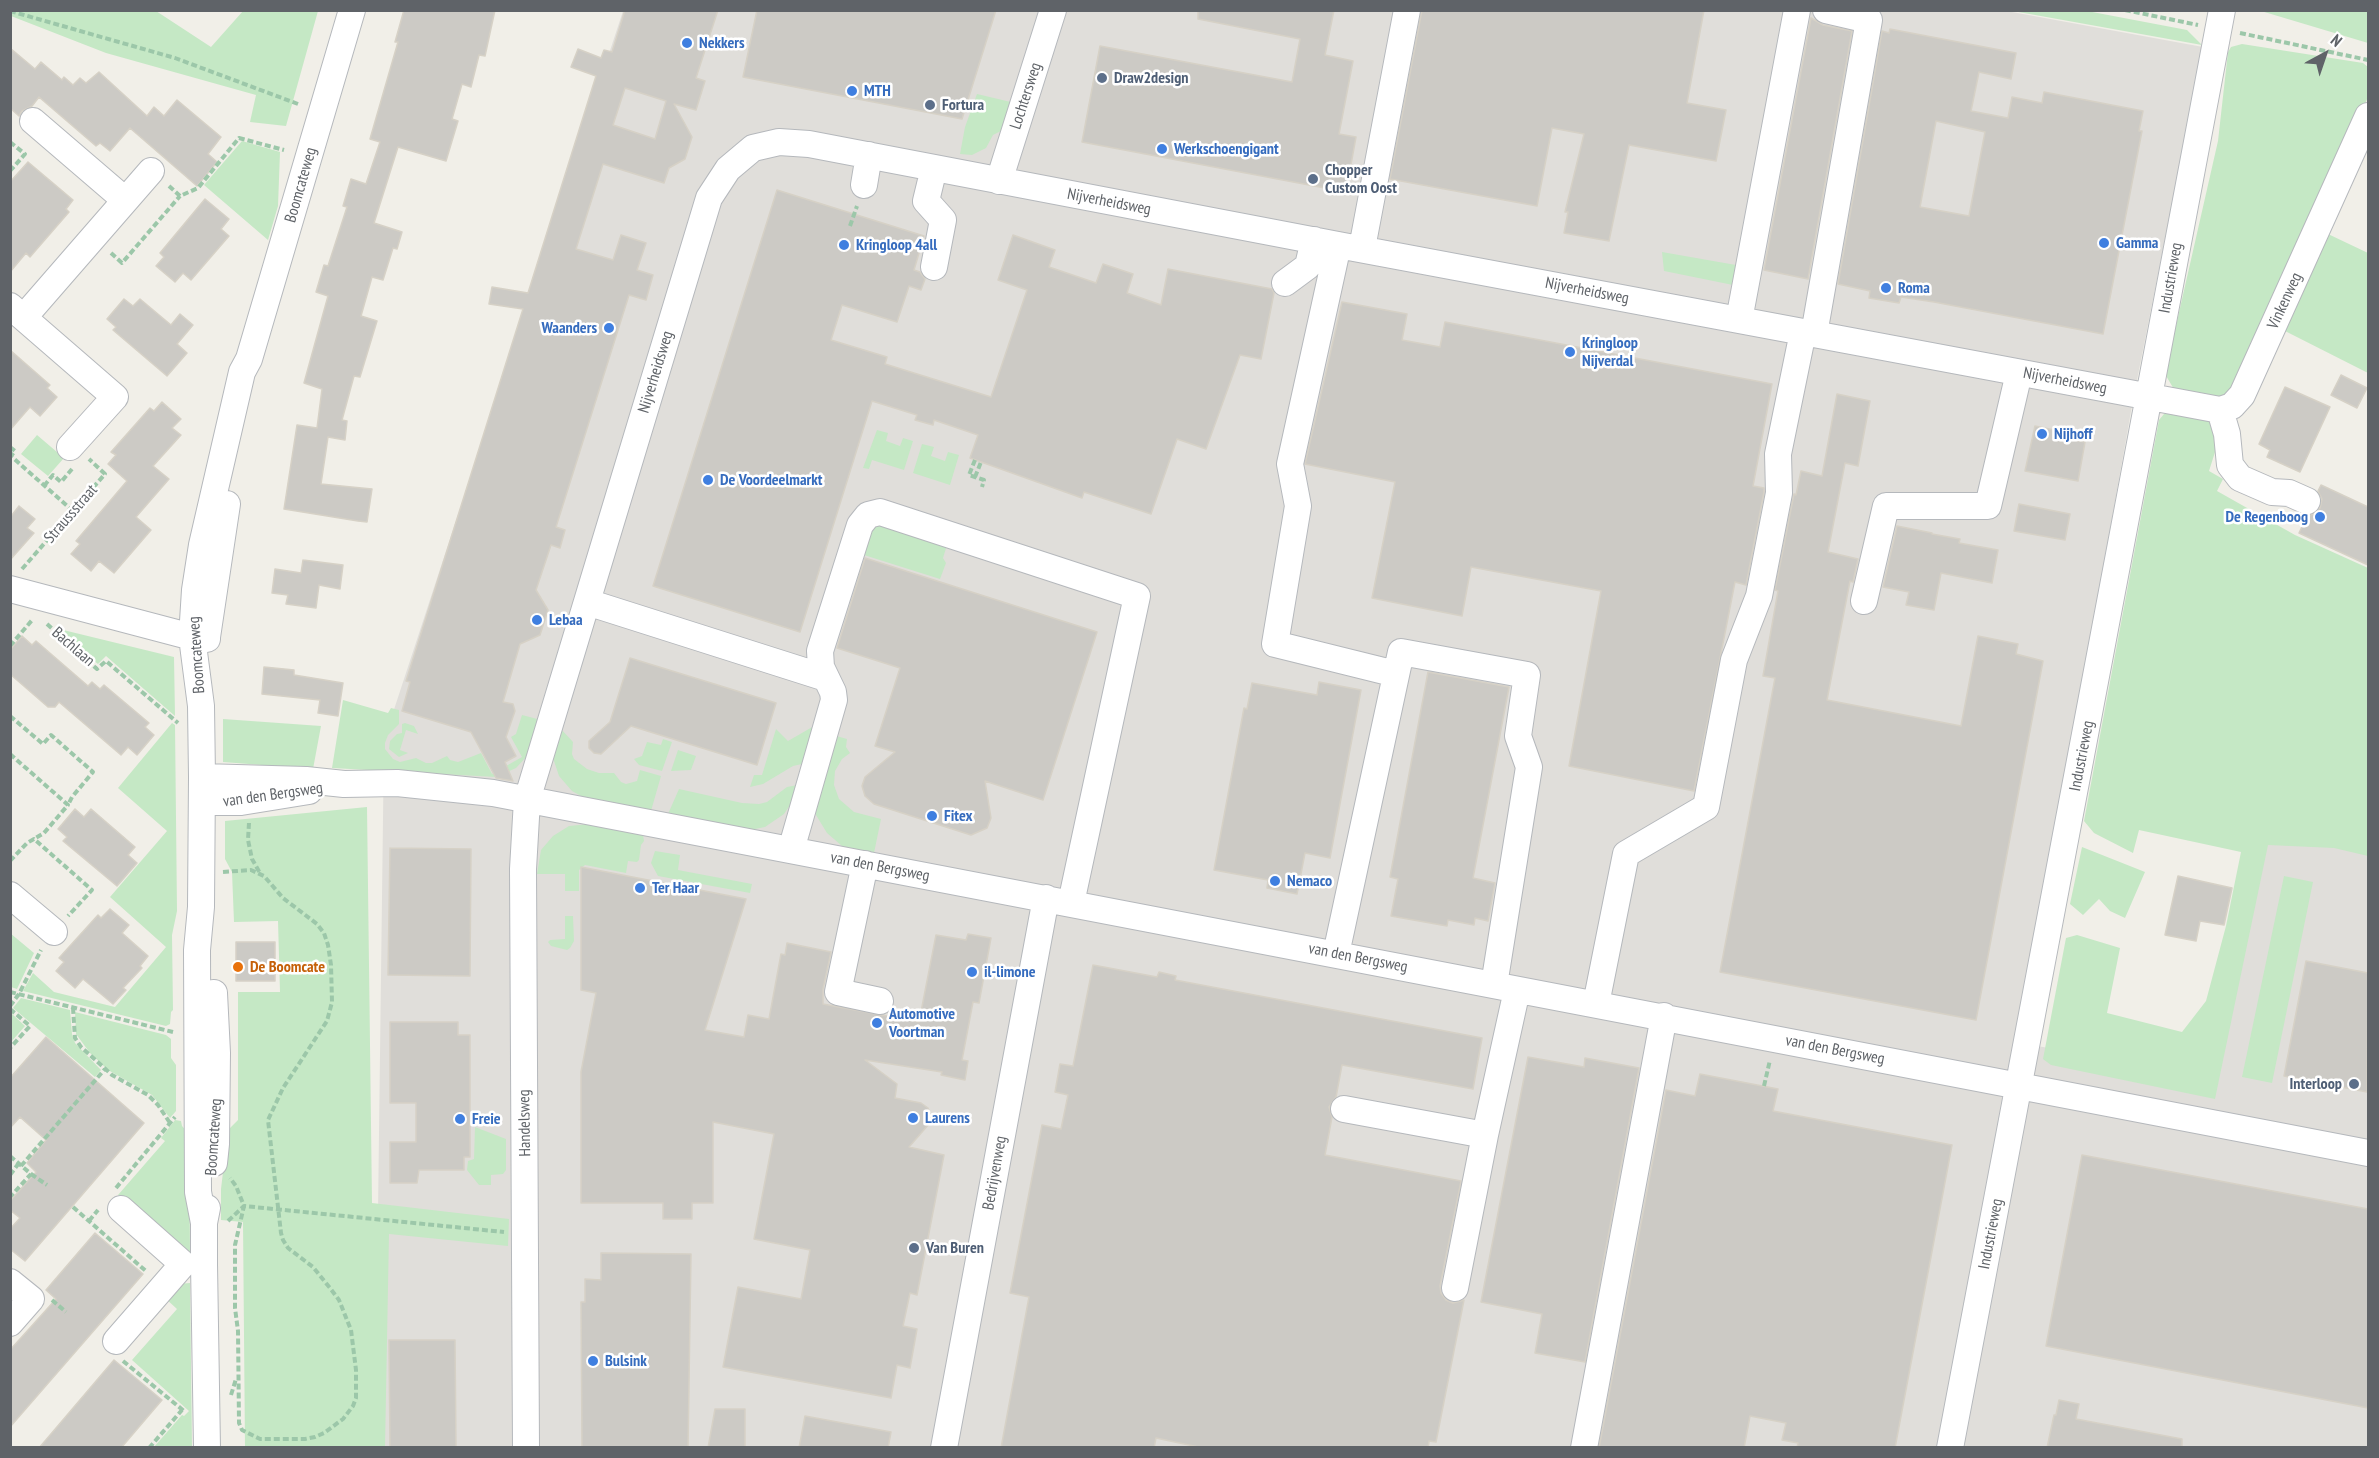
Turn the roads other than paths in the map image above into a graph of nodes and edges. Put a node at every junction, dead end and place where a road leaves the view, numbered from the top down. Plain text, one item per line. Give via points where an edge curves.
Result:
1 (352, 10) edge
2 (1053, 10) edge
3 (1407, 10) edge
4 (1797, 10) edge
5 (1826, 10) edge
6 (2219, 20) edge
7 (2368, 116) edge
8 (33, 121) dead end
9 (869, 155) junction
10 (934, 168) junction
11 (151, 171) road end
12 (999, 181) junction
13 (864, 185) dead end
14 (125, 200) junction
15 (926, 201) junction
16 (952, 203) dead end
17 (1338, 245) junction
18 (934, 267) dead end
19 (1285, 283) dead end
20 (17, 312) edge
21 (1739, 320) junction
22 (1808, 333) junction
23 (2019, 373) junction
24 (2149, 397) junction
25 (2220, 410) junction
26 (75, 449) road end
27 (2307, 501) dead end
28 (20, 579) edge
29 (1864, 601) dead end
30 (587, 602) junction
31 (200, 638) junction
32 (1396, 674) junction
33 (826, 678) junction
34 (344, 784) junction
35 (202, 790) junction
36 (527, 800) junction
37 (791, 850) junction
38 (865, 864) junction
39 (10, 895) edge
40 (1046, 898) junction
41 (1071, 903) junction
42 (201, 907) junction
43 (54, 932) road end
44 (1336, 954) junction
45 (1505, 988) junction
46 (880, 1001) dead end
47 (1596, 1004) junction
48 (1664, 1016) junction
49 (2019, 1087) junction
50 (1344, 1109) dead end
51 (1485, 1135) junction
52 (2368, 1152) edge
53 (113, 1201) road end
54 (204, 1223) junction
55 (194, 1264) junction
56 (10, 1282) edge
57 (1455, 1288) dead end
58 (10, 1323) edge
59 (117, 1349) road end
60 (207, 1448) edge
61 (526, 1448) edge
62 (945, 1448) edge
63 (1584, 1448) edge
64 (1950, 1448) edge

1 - 31 street, Boomcateweg via 242,372 202,545 195,590
2 - 12 street, Lochtersweg
3 - 17 street
4 - 21 street
5 - 22 street via 1869,20
6 - 24 street, Industrieweg
7 - 25 street, Vinkenweg via 2242,395 2232,406
8 - 14 street
9 - 10 street, Nijverheidsweg
9 - 13 street
9 - 30 street, Nijverheidsweg via 779,142 753,148 728,169 709,198
10 - 12 street, Nijverheidsweg
10 - 15 street
11 - 14 street
12 - 17 street, Nijverheidsweg
14 - 20 street via 93,238
15 - 16 street
15 - 18 street via 943,220
17 - 19 street
17 - 21 street, Nijverheidsweg
17 - 32 street via 1290,464 1298,506 1275,644
20 - 26 street via 115,397
21 - 22 street, Nijverheidsweg
22 - 23 street, Nijverheidsweg
22 - 47 street via 1778,454 1779,492 1759,596 1734,660 1706,807 1626,855
23 - 24 street, Nijverheidsweg
23 - 29 street via 1988,506 1886,506
24 - 25 street
24 - 49 street, Industrieweg
25 - 27 street via 2230,465 2240,478
28 - 31 street, Bachlaan
30 - 33 street
30 - 36 street, Nijverheidsweg
31 - 35 street, Boomcateweg
32 - 44 street
32 - 45 street via 1401,652 1527,675 1518,736 1529,767
33 - 37 street via 833,692 832,707
33 - 41 street via 820,651 860,525 874,513 888,514 1137,596
34 - 35 street, van den Bergsweg via 306,780
34 - 35 street, van den Bergsweg via 241,802
34 - 36 street, van den Bergsweg via 397,783
35 - 42 street, Boomcateweg
36 - 37 street, van den Bergsweg
36 - 61 street, Handelsweg via 523,869
37 - 38 street, van den Bergsweg
38 - 40 street, van den Bergsweg
38 - 46 street via 838,992
39 - 43 street
40 - 41 street, van den Bergsweg
40 - 62 street, Bedrijvenweg
41 - 44 street, van den Bergsweg
42 - 54 street, Boomcateweg via 197,950 198,1192
42 - 54 street, Boomcateweg via 215,998 218,1053 214,1159
44 - 45 street, van den Bergsweg
45 - 47 street, van den Bergsweg
45 - 51 street
47 - 48 street, van den Bergsweg
48 - 49 street, van den Bergsweg
48 - 63 street
49 - 52 street, van den Bergsweg
49 - 64 street, Industrieweg
50 - 51 street
51 - 57 street
53 - 55 street
54 - 55 street, Boomcateweg
55 - 59 street via 164,1286
55 - 60 street, Boomcateweg
56 - 58 street via 31,1299

